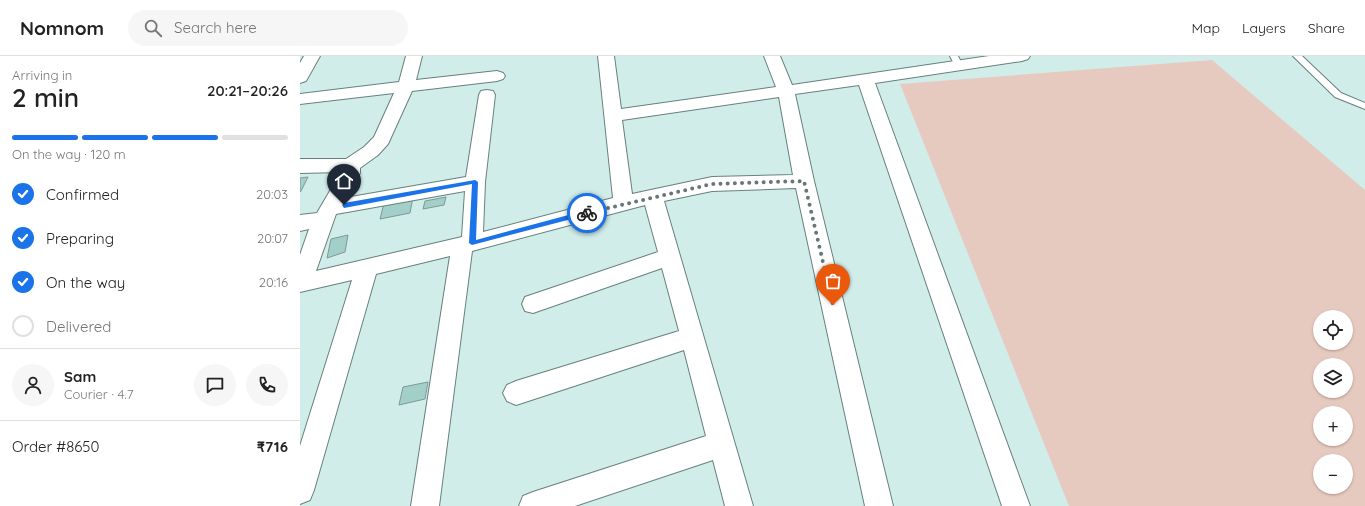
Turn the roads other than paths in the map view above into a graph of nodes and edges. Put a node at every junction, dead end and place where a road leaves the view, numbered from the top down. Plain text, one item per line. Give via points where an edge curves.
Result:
1 (313, 56) edge
2 (414, 56) edge
3 (606, 56) edge
4 (772, 56) edge
5 (1022, 56) edge
6 (1297, 56) edge
7 (300, 57) edge
8 (957, 61) edge
9 (497, 76) dead end
10 (300, 78) edge
11 (866, 79) junction
12 (406, 86) junction
13 (786, 90) junction
14 (488, 95) dead end
15 (300, 99) edge
16 (1365, 106) edge
17 (614, 116) junction
18 (300, 166) edge
19 (349, 166) junction
20 (804, 181) junction
21 (475, 182) junction
22 (653, 197) junction
23 (623, 203) junction
24 (327, 214) junction
25 (300, 223) edge
26 (467, 244) junction
27 (670, 256) junction
28 (368, 268) junction
29 (301, 283) edge
30 (533, 304) dead end
31 (692, 337) junction
32 (516, 393) dead end
33 (722, 444) junction
34 (300, 490) edge
35 (425, 506) edge
36 (533, 506) edge
37 (739, 506) edge
38 (880, 506) edge
39 (1016, 506) edge

1 - 7 street
1 - 10 street
2 - 12 street
3 - 17 street
4 - 13 street
5 - 8 street
6 - 16 lane via 1338,95
8 - 11 street
9 - 12 street
11 - 13 street
11 - 39 street
12 - 15 street
12 - 19 street via 382,140
13 - 17 street
13 - 20 street
14 - 21 street
17 - 23 street
18 - 19 street
19 - 24 street via 350,174
20 - 22 street via 712,184
20 - 38 street
21 - 24 street
21 - 26 street
22 - 23 street
22 - 27 street
23 - 26 street
24 - 25 street
24 - 29 street
26 - 28 street
26 - 35 street
27 - 30 street
27 - 31 street
28 - 29 street
28 - 34 street
31 - 32 street
31 - 33 street
33 - 36 street
33 - 37 street

